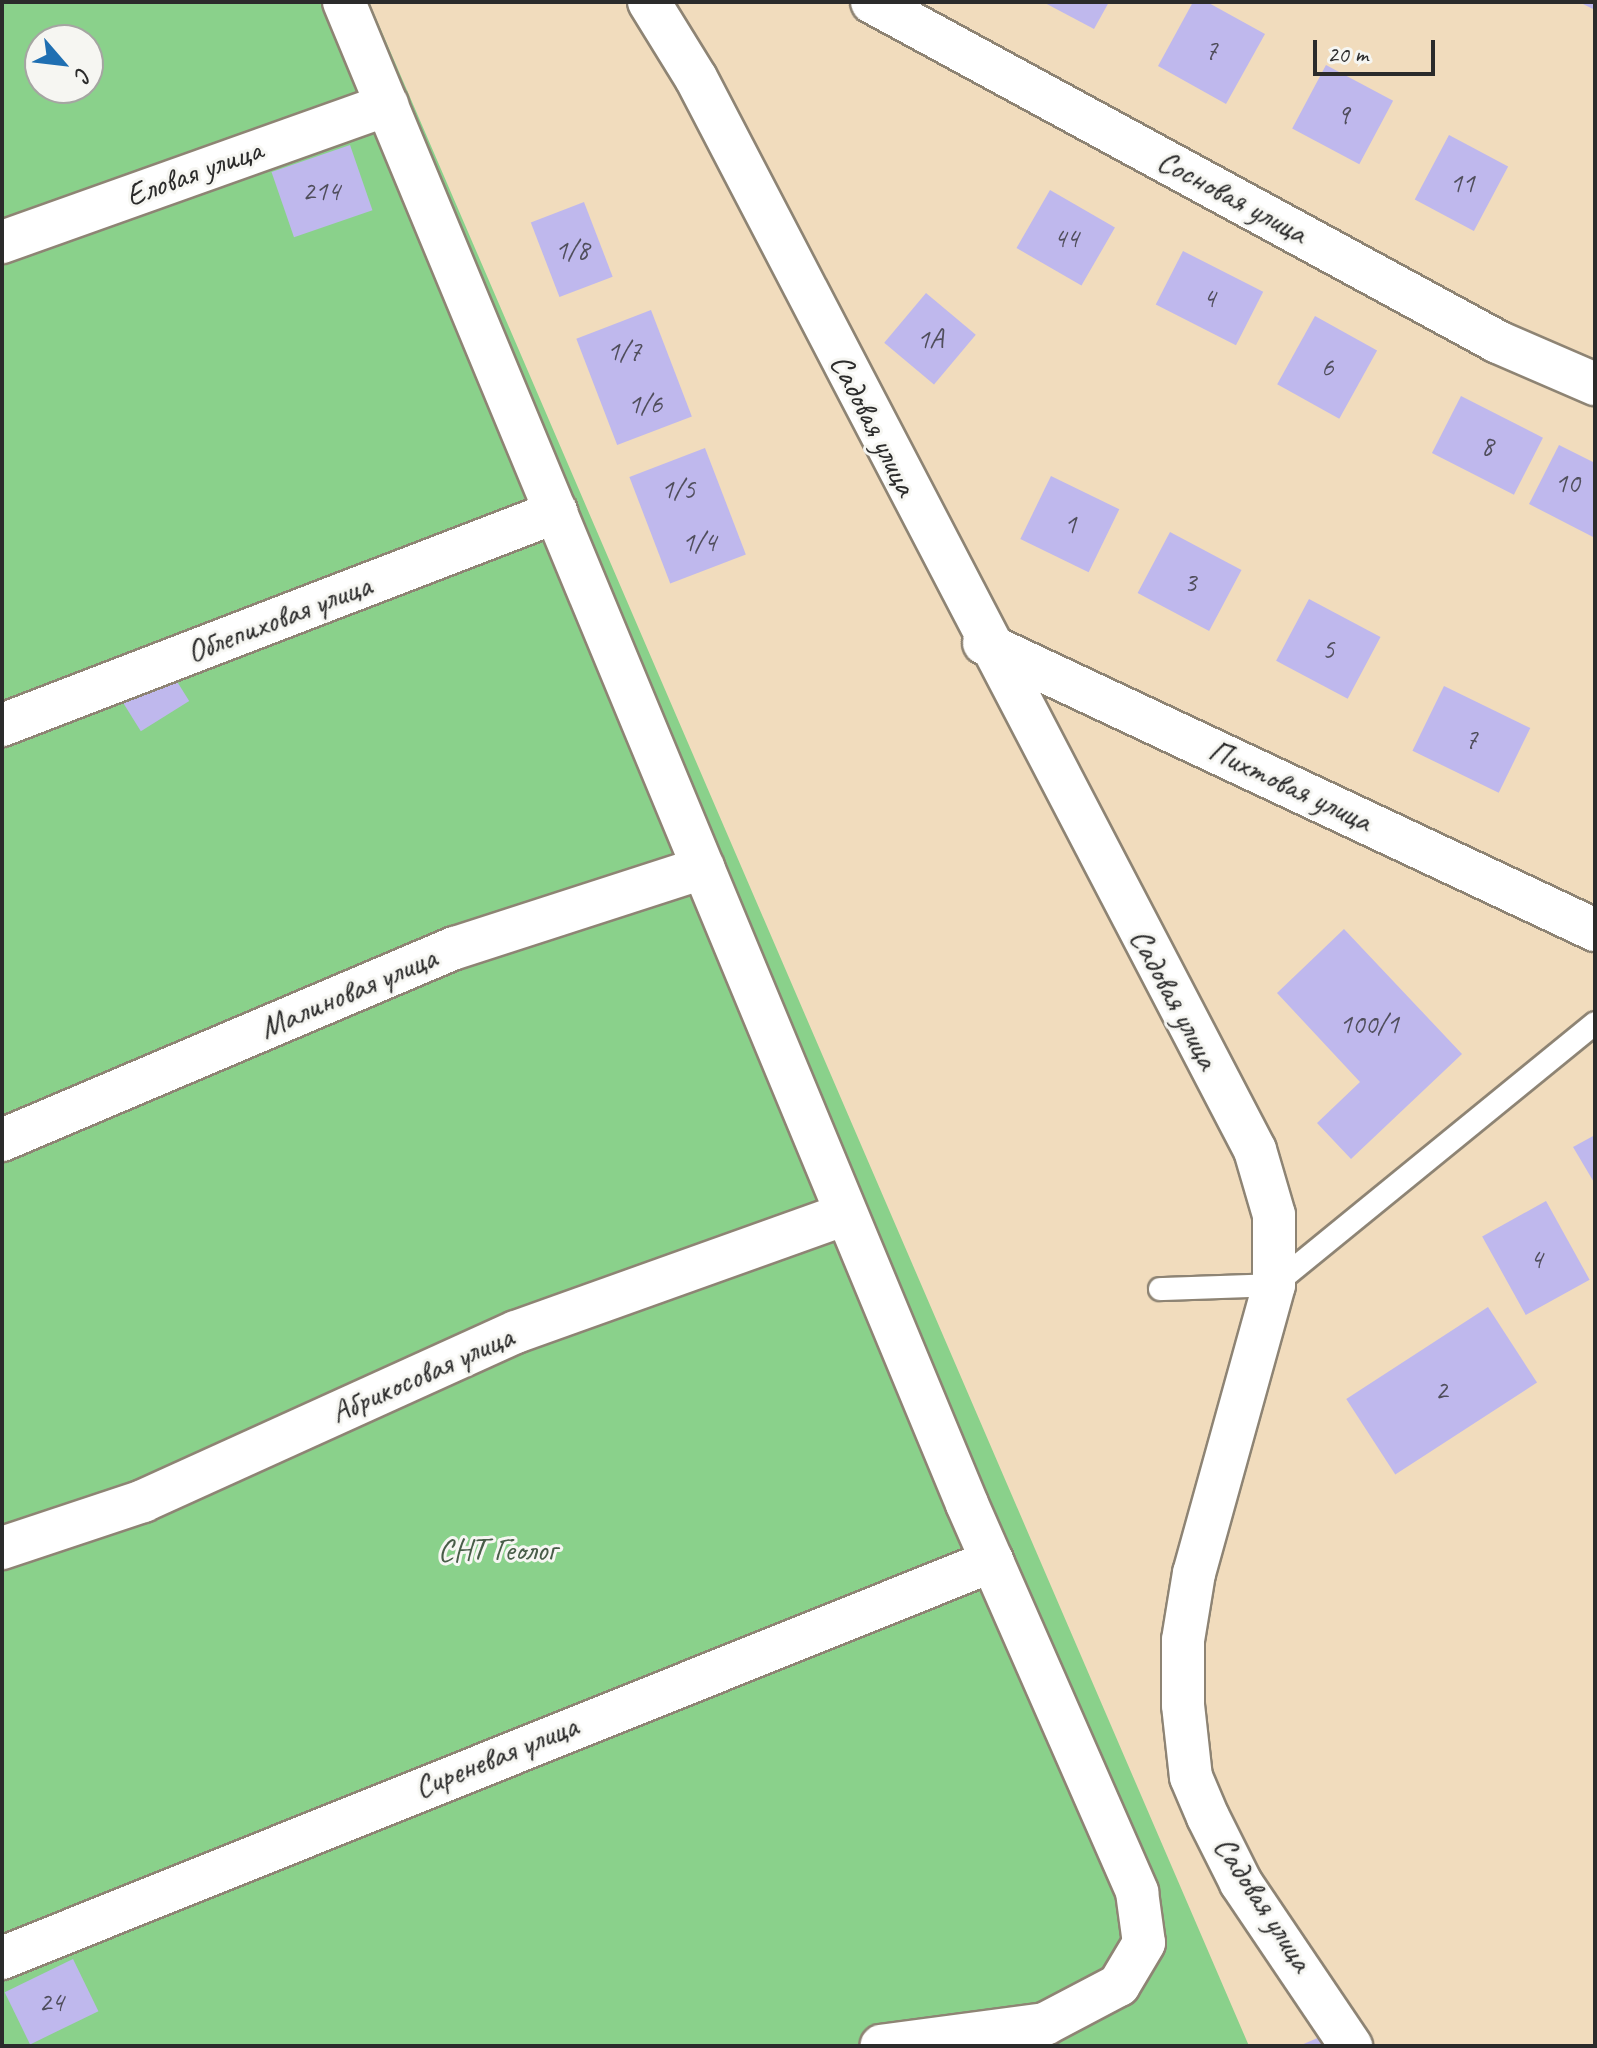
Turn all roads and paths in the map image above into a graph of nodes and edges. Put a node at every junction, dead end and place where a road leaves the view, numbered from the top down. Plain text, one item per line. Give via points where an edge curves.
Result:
1 (344, 2) edge
2 (649, 2) edge
3 (872, 2) edge
4 (387, 105) junction
5 (2, 242) edge
6 (1595, 384) edge
7 (556, 512) junction
8 (984, 643) junction
9 (2, 725) edge
10 (703, 868) junction
11 (1595, 930) edge
12 (1595, 1023) edge
13 (2, 1140) edge
14 (846, 1214) junction
15 (1274, 1285) junction
16 (1160, 1289) dead end
17 (2, 1548) edge
18 (992, 1561) junction
19 (2, 1958) edge
20 (881, 2046) edge
21 (1351, 2046) edge

1 - 4 street
2 - 8 street, Садовая улица via 696,78
3 - 6 street, Сосновая улица via 1498,342
4 - 5 street, Еловая улица
4 - 7 street
7 - 9 street, Облепиховая улица
7 - 10 street
8 - 11 street, Пихтовая улица
8 - 15 street, Садовая улица via 1255,1150 1274,1215
10 - 13 street, Малиновая улица via 455,948
10 - 14 street
12 - 15 lane
14 - 17 street, Абрикосовая улица via 516,1332 143,1501
14 - 18 street
15 - 16 lane
15 - 21 street, Садовая улица via 1194,1573 1183,1640 1183,1705 1191,1777 1208,1817 1241,1883
18 - 19 street, Сиреневая улица
18 - 20 street via 1137,1892 1144,1943 1119,1985 1045,2024

